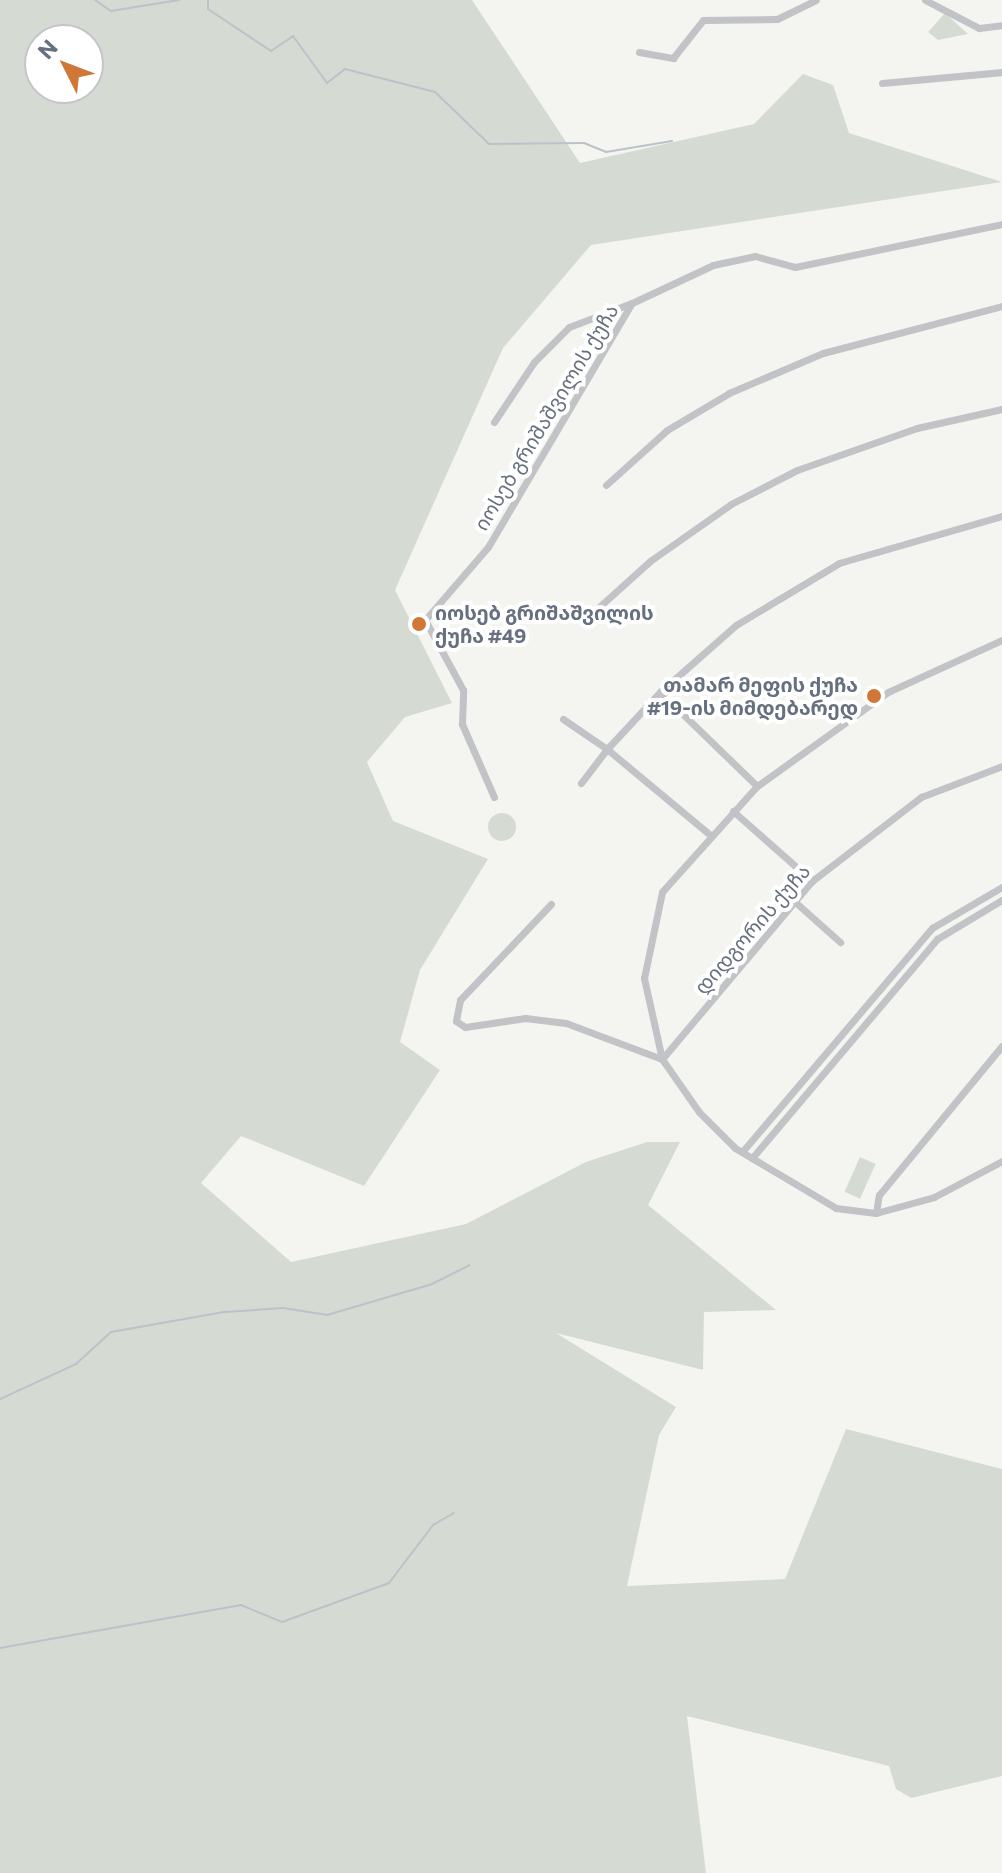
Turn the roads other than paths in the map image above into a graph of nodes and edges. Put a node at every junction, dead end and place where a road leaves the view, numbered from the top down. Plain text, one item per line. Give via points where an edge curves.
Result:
1 (816, 0) edge
2 (925, 0) edge
3 (952, 3) edge
4 (1002, 25) edge
5 (639, 52) dead end
6 (1002, 72) edge
7 (882, 83) dead end
8 (1002, 224) edge
9 (632, 303) junction
10 (1002, 306) edge
11 (1002, 409) edge
12 (494, 422) dead end
13 (606, 485) dead end
14 (1002, 516) edge
15 (589, 616) dead end
16 (1002, 640) edge
17 (660, 692) junction
18 (563, 719) dead end
19 (607, 749) junction
20 (1002, 766) edge
21 (581, 783) dead end
22 (757, 786) junction
23 (494, 797) dead end
24 (733, 811) junction
25 (709, 834) junction
26 (812, 881) junction
27 (1002, 887) edge
28 (1002, 900) edge
29 (794, 901) junction
30 (551, 904) dead end
31 (840, 942) dead end
32 (919, 942) junction
33 (928, 949) junction
34 (1002, 1046) edge
35 (662, 1059) junction
36 (809, 1069) junction
37 (818, 1077) junction
38 (742, 1152) junction
39 (752, 1158) junction
40 (1002, 1161) edge
41 (876, 1213) junction

1 - 5 street via 777,19 703,20 673,58
2 - 3 street via 934,8
3 - 4 street via 979,28
6 - 7 street
8 - 9 street, იოსებ გრიშაშვილის ქუჩა via 795,267 755,256 713,265
9 - 12 street via 586,315 560,334
9 - 23 street, იოსებ გრიშაშვილის ქუჩა via 488,547 425,620 463,690 462,724
10 - 13 street via 823,353 729,393 667,430
11 - 15 street via 903,432 797,470 673,545
14 - 17 street via 839,563 736,625
16 - 22 street via 888,692
17 - 19 street
17 - 22 street
18 - 19 street
19 - 21 street
19 - 25 street
20 - 26 street, დიდგორის ქუჩა via 921,797
22 - 24 street
24 - 25 street
24 - 26 street
25 - 35 street via 662,892 651,923 644,978
26 - 29 street, დიდგორის ქუჩა
27 - 32 street via 969,902
28 - 33 street
29 - 31 street
29 - 35 street, დიდგორის ქუჩა
30 - 35 street via 460,1000 456,1021 465,1027 525,1018 566,1023
32 - 33 street
32 - 36 street
33 - 37 street
34 - 41 street via 879,1195
35 - 38 street via 699,1112
36 - 37 street
36 - 38 street
37 - 39 street
38 - 39 street
39 - 41 street via 836,1208
40 - 41 street via 966,1186

